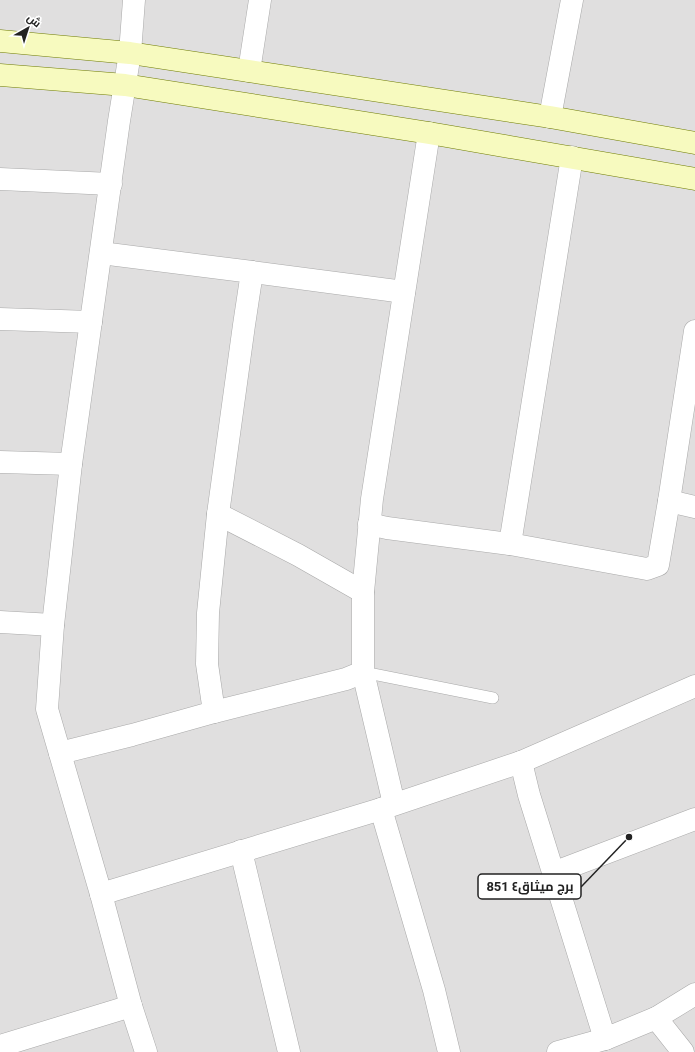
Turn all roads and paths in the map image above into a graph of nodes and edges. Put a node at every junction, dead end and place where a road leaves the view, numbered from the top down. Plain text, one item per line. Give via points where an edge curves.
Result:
1 (134, 0) edge
2 (260, 0) edge
3 (572, 0) edge
4 (0, 40) edge
5 (130, 53) junction
6 (249, 71) junction
7 (0, 75) edge
8 (125, 85) junction
9 (550, 117) junction
10 (429, 133) junction
11 (695, 142) edge
12 (572, 157) junction
13 (0, 179) edge
14 (695, 179) edge
15 (111, 184) junction
16 (101, 253) junction
17 (252, 272) junction
18 (404, 292) junction
19 (0, 318) edge
20 (90, 322) junction
21 (695, 339) edge
22 (0, 462) edge
23 (71, 464) junction
24 (669, 501) junction
25 (695, 507) edge
26 (218, 514) junction
27 (369, 524) junction
28 (510, 544) junction
29 (363, 592) junction
30 (0, 622) edge
31 (53, 625) junction
32 (363, 672) junction
33 (695, 686) edge
34 (493, 698) dead end
35 (214, 712) junction
36 (60, 753) junction
37 (521, 762) junction
38 (388, 807) junction
39 (695, 819) edge
40 (241, 851) junction
41 (554, 873) junction
42 (101, 894) junction
43 (695, 994) edge
44 (131, 1006) junction
45 (656, 1018) junction
46 (605, 1039) junction
47 (0, 1046) edge
48 (146, 1052) edge
49 (289, 1052) edge
50 (449, 1052) edge
51 (558, 1052) edge
52 (683, 1052) edge

1 - 5 street
2 - 6 street
3 - 9 street
4 - 5 main road
5 - 6 main road
5 - 8 street
6 - 9 main road
7 - 8 main road
8 - 10 main road
8 - 15 street
9 - 11 main road
10 - 12 main road
10 - 18 street
12 - 14 main road
12 - 28 street
13 - 15 street
15 - 16 street
16 - 17 street
16 - 20 street
17 - 18 street
17 - 26 street
18 - 27 street
19 - 20 street
20 - 23 street
21 - 24 street
22 - 23 street
23 - 31 street
24 - 25 street
24 - 28 street via 658,565 647,569
26 - 29 street
26 - 35 street via 208,613 207,664
27 - 28 street
27 - 29 street
29 - 32 street
30 - 31 street
31 - 36 street via 47,709
32 - 34 lane
32 - 35 street
32 - 38 street
33 - 37 street
35 - 36 street
36 - 42 street
37 - 38 street
37 - 41 street
38 - 40 street
38 - 50 street
39 - 41 street
40 - 42 street
40 - 49 street
41 - 46 street
42 - 44 street
43 - 45 street
44 - 47 street
44 - 48 street
45 - 46 street
45 - 52 street
46 - 51 street

